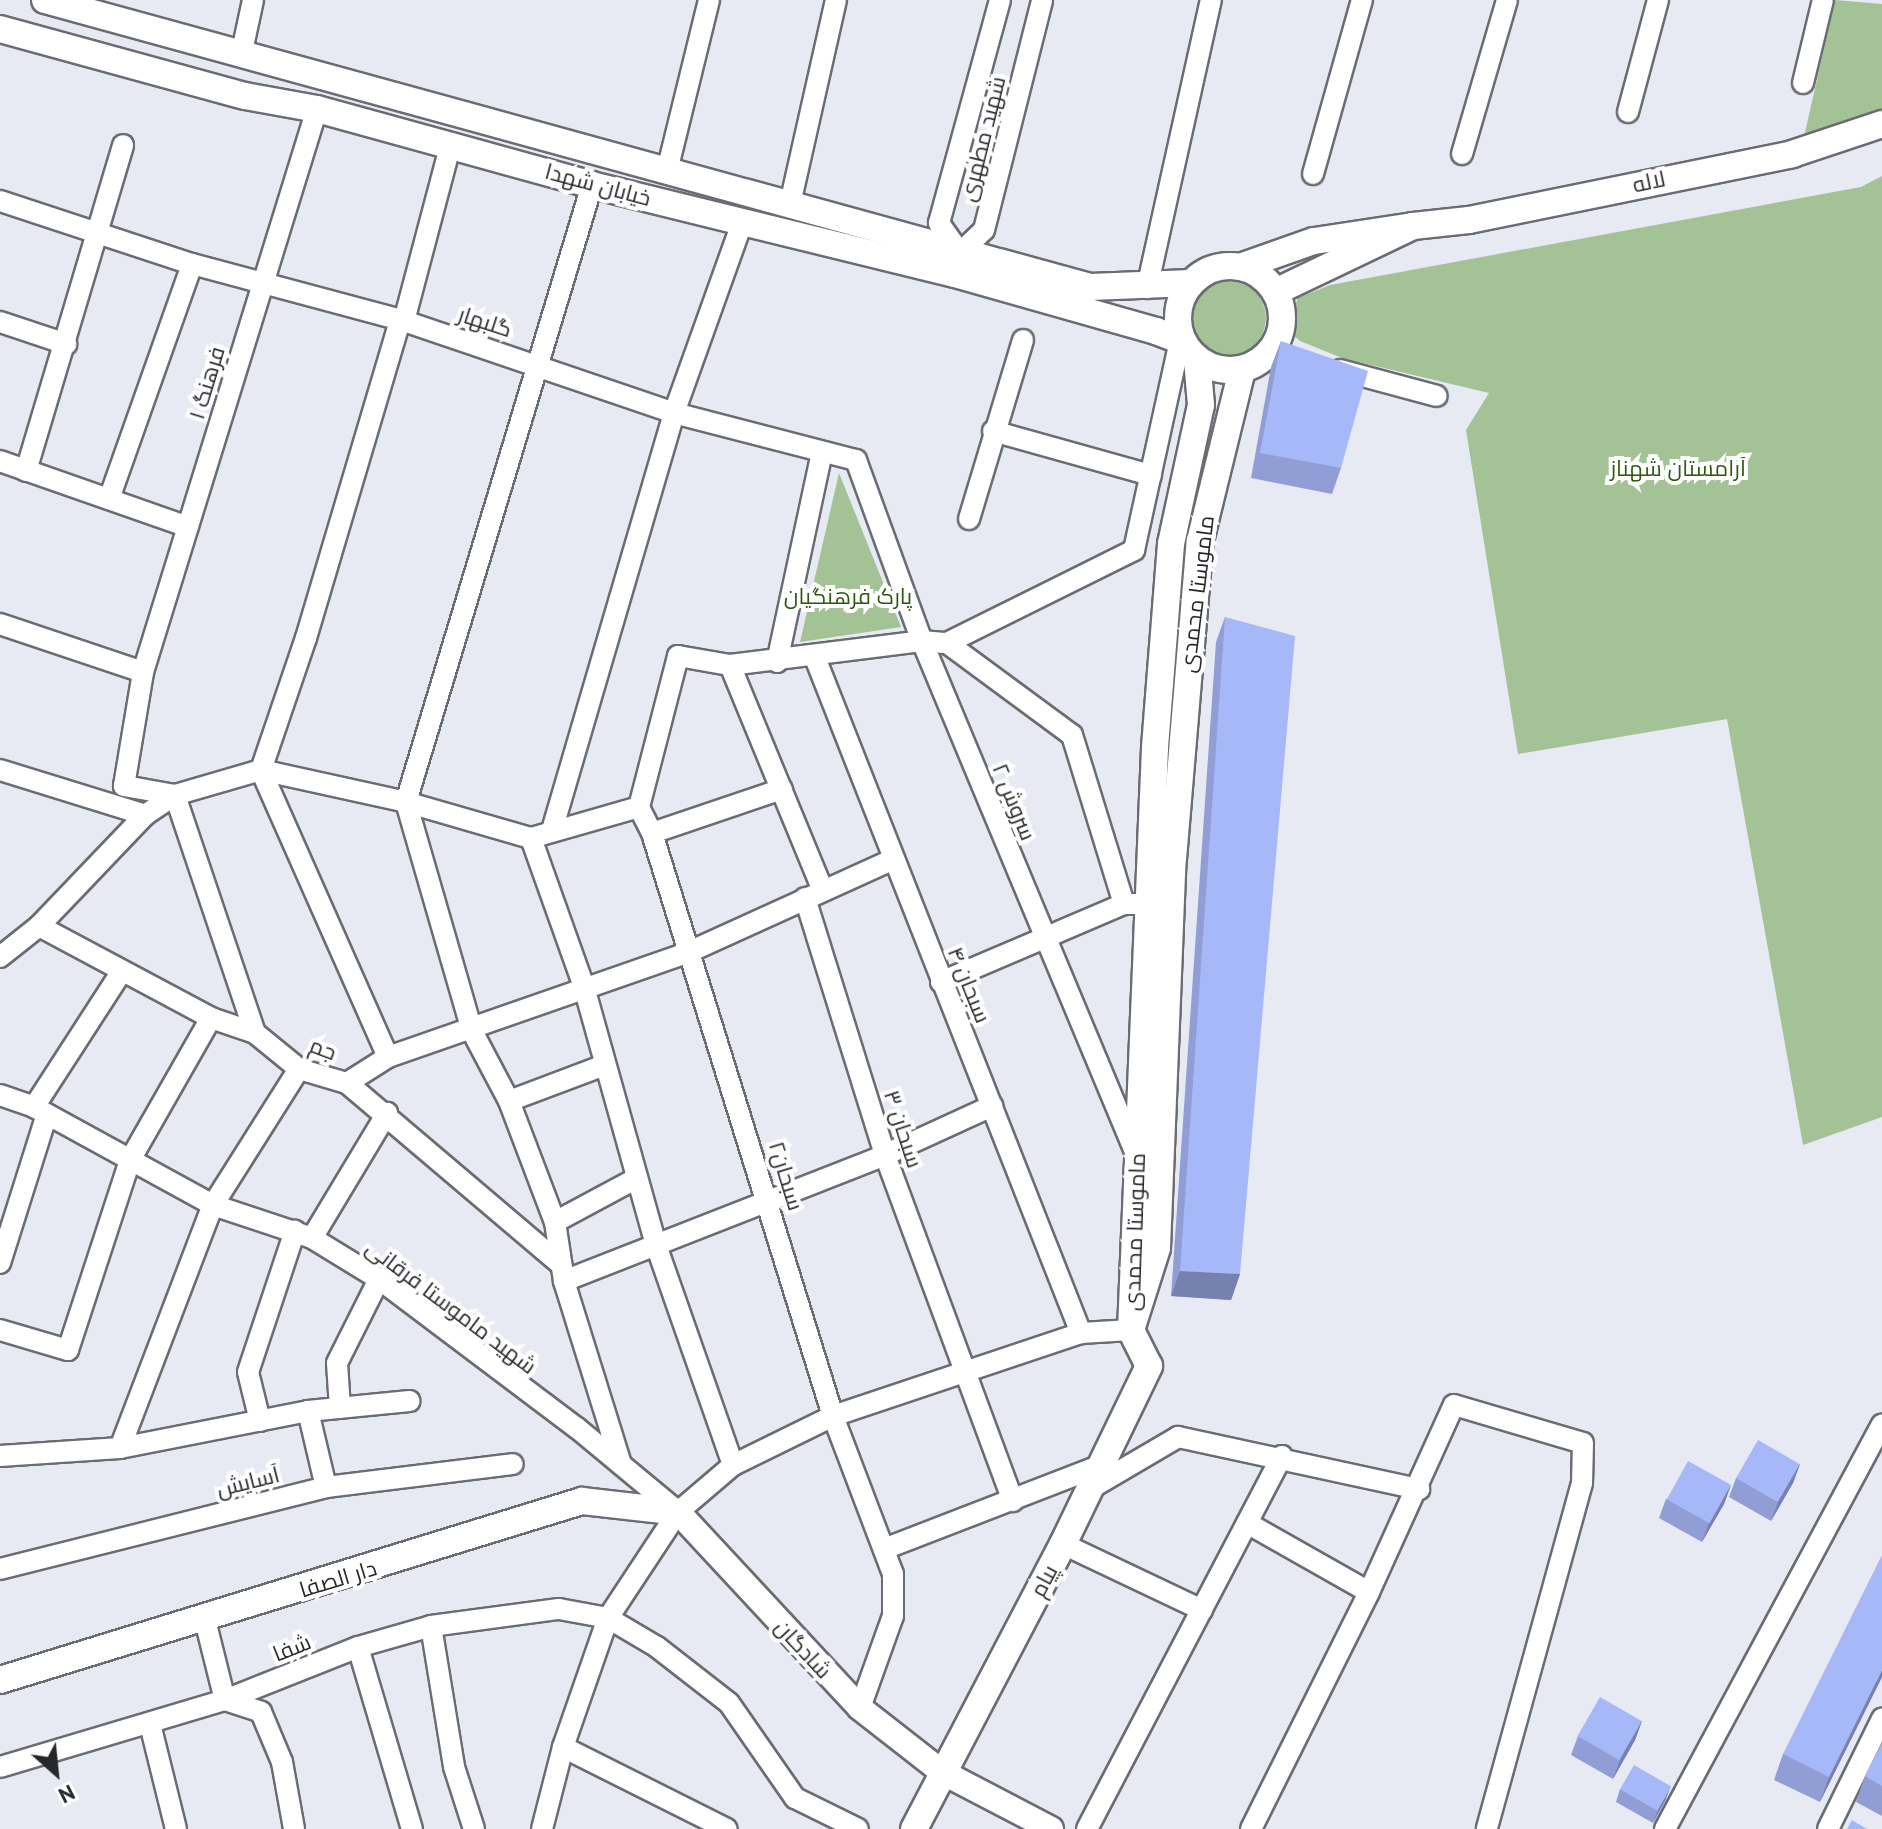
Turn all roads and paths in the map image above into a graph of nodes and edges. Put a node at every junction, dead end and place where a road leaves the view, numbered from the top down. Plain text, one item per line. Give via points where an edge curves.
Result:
1 (45, 0) edge
2 (253, 0) edge
3 (709, 0) edge
4 (836, 0) edge
5 (1000, 0) edge
6 (1042, 0) edge
7 (1211, 0) edge
8 (1362, 0) edge
9 (1507, 0) edge
10 (1658, 0) edge
11 (1823, 0) edge
12 (0, 29) edge
13 (241, 56) junction
14 (1803, 83) dead end
15 (317, 109) junction
16 (1628, 112) dead end
17 (1882, 124) edge
18 (451, 143) junction
19 (123, 145) dead end
20 (1462, 154) dead end
21 (667, 171) junction
22 (1313, 174) dead end
23 (592, 185) junction
24 (0, 201) edge
25 (790, 204) junction
26 (742, 223) junction
27 (1413, 226) junction
28 (98, 234) junction
29 (958, 263) junction
30 (192, 264) junction
31 (1240, 267) junction
32 (262, 283) junction
33 (1191, 283) junction
34 (1147, 288) junction
35 (1275, 292) junction
36 (402, 320) junction
37 (0, 322) edge
38 (1023, 340) dead end
39 (66, 344) junction
40 (1189, 351) junction
41 (1316, 364) edge
42 (541, 366) junction
43 (1242, 370) junction
44 (1437, 396) dead end
45 (674, 413) junction
46 (993, 431) junction
47 (822, 452) junction
48 (856, 460) joint
49 (0, 461) edge
50 (26, 471) junction
51 (1151, 475) junction
52 (109, 499) junction
53 (969, 519) dead end
54 (188, 527) junction
55 (0, 624) edge
56 (922, 641) junction
57 (947, 643) junction
58 (814, 655) junction
59 (777, 662) junction
60 (730, 665) junction
61 (143, 672) junction
62 (0, 770) edge
63 (261, 770) junction
64 (782, 789) junction
65 (175, 795) junction
66 (406, 802) junction
67 (639, 807) junction
68 (145, 815) junction
69 (553, 827) junction
70 (652, 833) junction
71 (531, 838) junction
72 (894, 859) junction
73 (813, 893) junction
74 (1135, 904) junction
75 (39, 926) junction
76 (1044, 936) junction
77 (2, 952) edge
78 (689, 952) junction
79 (122, 971) junction
80 (941, 982) junction
81 (584, 987) junction
82 (211, 1018) junction
83 (472, 1031) junction
84 (255, 1033) junction
85 (388, 1057) junction
86 (602, 1066) junction
87 (299, 1069) junction
88 (347, 1083) junction
89 (0, 1095) edge
90 (509, 1101) junction
91 (992, 1106) junction
92 (40, 1110) junction
93 (387, 1113) junction
94 (885, 1155) junction
95 (1138, 1158) junction
96 (130, 1160) junction
97 (637, 1178) junction
98 (769, 1201) junction
99 (213, 1205) junction
100 (555, 1222) junction
101 (304, 1234) junction
102 (656, 1245) junction
103 (0, 1263) edge
104 (562, 1272) junction
105 (379, 1279) junction
106 (0, 1330) edge
107 (1131, 1330) junction
108 (1081, 1333) junction
109 (963, 1373) junction
110 (410, 1401) dead end
111 (340, 1408) junction
112 (308, 1411) junction
113 (833, 1416) junction
114 (260, 1421) junction
115 (1882, 1424) edge
116 (120, 1448) junction
117 (0, 1456) edge
118 (1282, 1456) junction
119 (513, 1464) dead end
120 (621, 1464) junction
121 (733, 1465) junction
122 (1091, 1479) junction
123 (326, 1487) junction
124 (1419, 1489) junction
125 (1013, 1501) junction
126 (678, 1512) junction
127 (1247, 1523) junction
128 (1063, 1544) junction
129 (884, 1549) junction
130 (0, 1569) edge
131 (1369, 1592) junction
132 (1202, 1610) junction
133 (608, 1618) junction
134 (205, 1620) junction
135 (431, 1626) junction
136 (358, 1647) junction
137 (0, 1680) edge
138 (225, 1700) junction
139 (860, 1708) junction
140 (1882, 1719) edge
141 (150, 1724) junction
142 (563, 1747) junction
143 (0, 1767) edge
144 (942, 1772) junction
145 (1831, 1824) edge
146 (176, 1829) edge
147 (294, 1829) edge
148 (412, 1829) edge
149 (474, 1829) edge
150 (542, 1829) edge
151 (727, 1829) edge
152 (858, 1829) edge
153 (914, 1829) edge
154 (1051, 1829) edge
155 (1087, 1829) edge
156 (1251, 1829) edge
157 (1487, 1829) edge
158 (1665, 1829) edge
159 (1854, 1829) edge

1 - 13 main road, خیابان شهدا
2 - 13 street
3 - 21 street
4 - 25 street
5 - 29 street, شهید مطهری via 939,223
6 - 29 street, شهید مطهری via 984,230
7 - 34 street
8 - 22 street
9 - 20 street
10 - 16 street
11 - 14 street
12 - 15 main road, خیابان شهدا via 245,96
13 - 21 main road, خیابان شهدا
15 - 18 main road, خیابان شهدا
15 - 32 street, فرهنگ ۱
17 - 27 main road, لاله via 1792,154 1469,220
18 - 23 main road, خیابان شهدا
18 - 36 street
19 - 28 street
21 - 25 main road, خیابان شهدا
23 - 26 main road, خیابان شهدا
23 - 42 street
24 - 28 street, گلبهار
25 - 29 main road, خیابان شهدا
26 - 29 main road, خیابان شهدا
26 - 45 street
27 - 31 main road, لاله via 1314,241
27 - 35 main road
28 - 30 street, گلبهار
28 - 39 street
29 - 34 main road, خیابان شهدا via 1090,287
29 - 40 main road, خیابان شهدا
30 - 32 street, گلبهار
30 - 52 street
31 - 33 main road via 1222,267
31 - 35 main road via 1254,272
32 - 36 street, گلبهار
32 - 54 street, فرهنگ ۱
33 - 34 main road, خیابان شهدا
33 - 40 main road via 1177,317
35 - 43 main road via 1282,322 1278,354
36 - 42 street, گلبهار
36 - 63 street
37 - 39 street
38 - 46 street
39 - 50 street
40 - 43 main road via 1226,371
40 - 51 street
40 - 74 main road, ماموستا محمدی via 1201,405 1166,581
41 - 44 street
42 - 45 street, گلبهار
42 - 66 street
43 - 107 main road, ماموستا محمدی via 1200,541 1172,871 1157,1248
45 - 47 street, گلبهار
45 - 69 street
46 - 51 street
46 - 53 street
47 - 48 street, گلبهار
47 - 59 street
48 - 56 street, سروش ۲
49 - 50 street
50 - 52 street
51 - 57 street via 1134,550
52 - 54 street
54 - 61 street, فرهنگ ۱
55 - 61 street
56 - 57 street
56 - 58 street
56 - 76 street, سروش ۲
57 - 74 street via 1072,735
58 - 59 street
58 - 72 street, سبحان ۴
59 - 60 street
60 - 64 street, سبحان ۳
60 - 67 street via 678,656
61 - 65 street, فرهنگ ۱ via 124,786
62 - 68 street
63 - 65 street
63 - 66 street
63 - 85 street
64 - 70 street
64 - 73 street, سبحان ۳
65 - 68 street
65 - 84 street
66 - 71 street
66 - 83 street
67 - 69 street
67 - 70 street, سبحان۲
68 - 75 street
69 - 71 street
70 - 78 street, سبحان۲
71 - 81 street
72 - 73 street
72 - 80 street, سبحان ۴
73 - 78 street
73 - 94 street, سبحان ۳
74 - 76 street
74 - 95 main road, ماموستا محمدی
75 - 77 street
75 - 79 street, جم
76 - 80 street
76 - 95 street, سروش ۲
78 - 81 street
78 - 98 street, سبحان۲
79 - 82 street, جم
79 - 92 street
80 - 91 street, سبحان ۴
81 - 83 street
81 - 86 street
82 - 84 street, جم
82 - 96 street
83 - 85 street
83 - 90 street
84 - 87 street, جم
85 - 88 street
86 - 90 street
86 - 97 street
87 - 88 street, جم
87 - 99 street
88 - 93 street, جم
89 - 92 street, شهید ماموستا فرقانی
90 - 100 street
91 - 94 street
91 - 108 street, سبحان ۴
92 - 96 street, شهید ماموستا فرقانی
92 - 103 street
93 - 101 street
93 - 104 street, جم
94 - 98 street
94 - 109 street, سبحان ۳
95 - 107 main road, ماموستا محمدی
96 - 99 street, شهید ماموستا فرقانی
96 - 106 street via 68,1350
97 - 100 street
97 - 102 street
98 - 102 street
98 - 113 street, سبحان۲
99 - 101 street, شهید ماموستا فرقانی
99 - 116 street
100 - 104 street
101 - 105 street, شهید ماموستا فرقانی
101 - 114 street via 248,1372
102 - 104 street
102 - 121 street
104 - 120 street
105 - 111 street via 337,1363
105 - 120 street, شهید ماموستا فرقانی
107 - 108 street
107 - 122 main road, پیام via 1149,1366
108 - 109 street
109 - 113 street
109 - 125 street, سبحان ۳
110 - 111 street
111 - 112 street
112 - 114 street
112 - 123 street
113 - 121 street
113 - 129 street, سبحان۲
114 - 116 street
115 - 158 street
116 - 117 street
118 - 122 street via 1178,1437
118 - 124 street
118 - 127 street
119 - 123 street, آسایش
120 - 126 street, شهید ماموستا فرقانی
121 - 126 street
122 - 125 street
122 - 128 main road, پیام
123 - 130 street, آسایش
124 - 131 street
124 - 157 street via 1454,1405 1583,1443 1582,1483
125 - 129 street
126 - 133 street
126 - 134 main road, دار الصفا via 582,1501
126 - 139 street, شادگان
127 - 131 street
127 - 132 street
128 - 132 street
128 - 144 main road, پیام
129 - 139 street, سبحان۲ via 893,1574 893,1616
131 - 156 street
132 - 155 street
133 - 135 street, شفا via 559,1609
133 - 142 street
133 - 152 street via 657,1647 729,1703 795,1798
134 - 137 main road, دار الصفا
134 - 138 street
135 - 136 street, شفا
135 - 149 street via 454,1767
136 - 138 street, شفا
136 - 148 street
138 - 141 street, شفا
138 - 147 street via 261,1712 282,1762
139 - 144 street, شادگان
140 - 145 street
141 - 143 street, شفا
141 - 146 street
142 - 150 street
142 - 151 street
144 - 153 main road, پیام
144 - 154 street, شادگان
145 - 159 street

